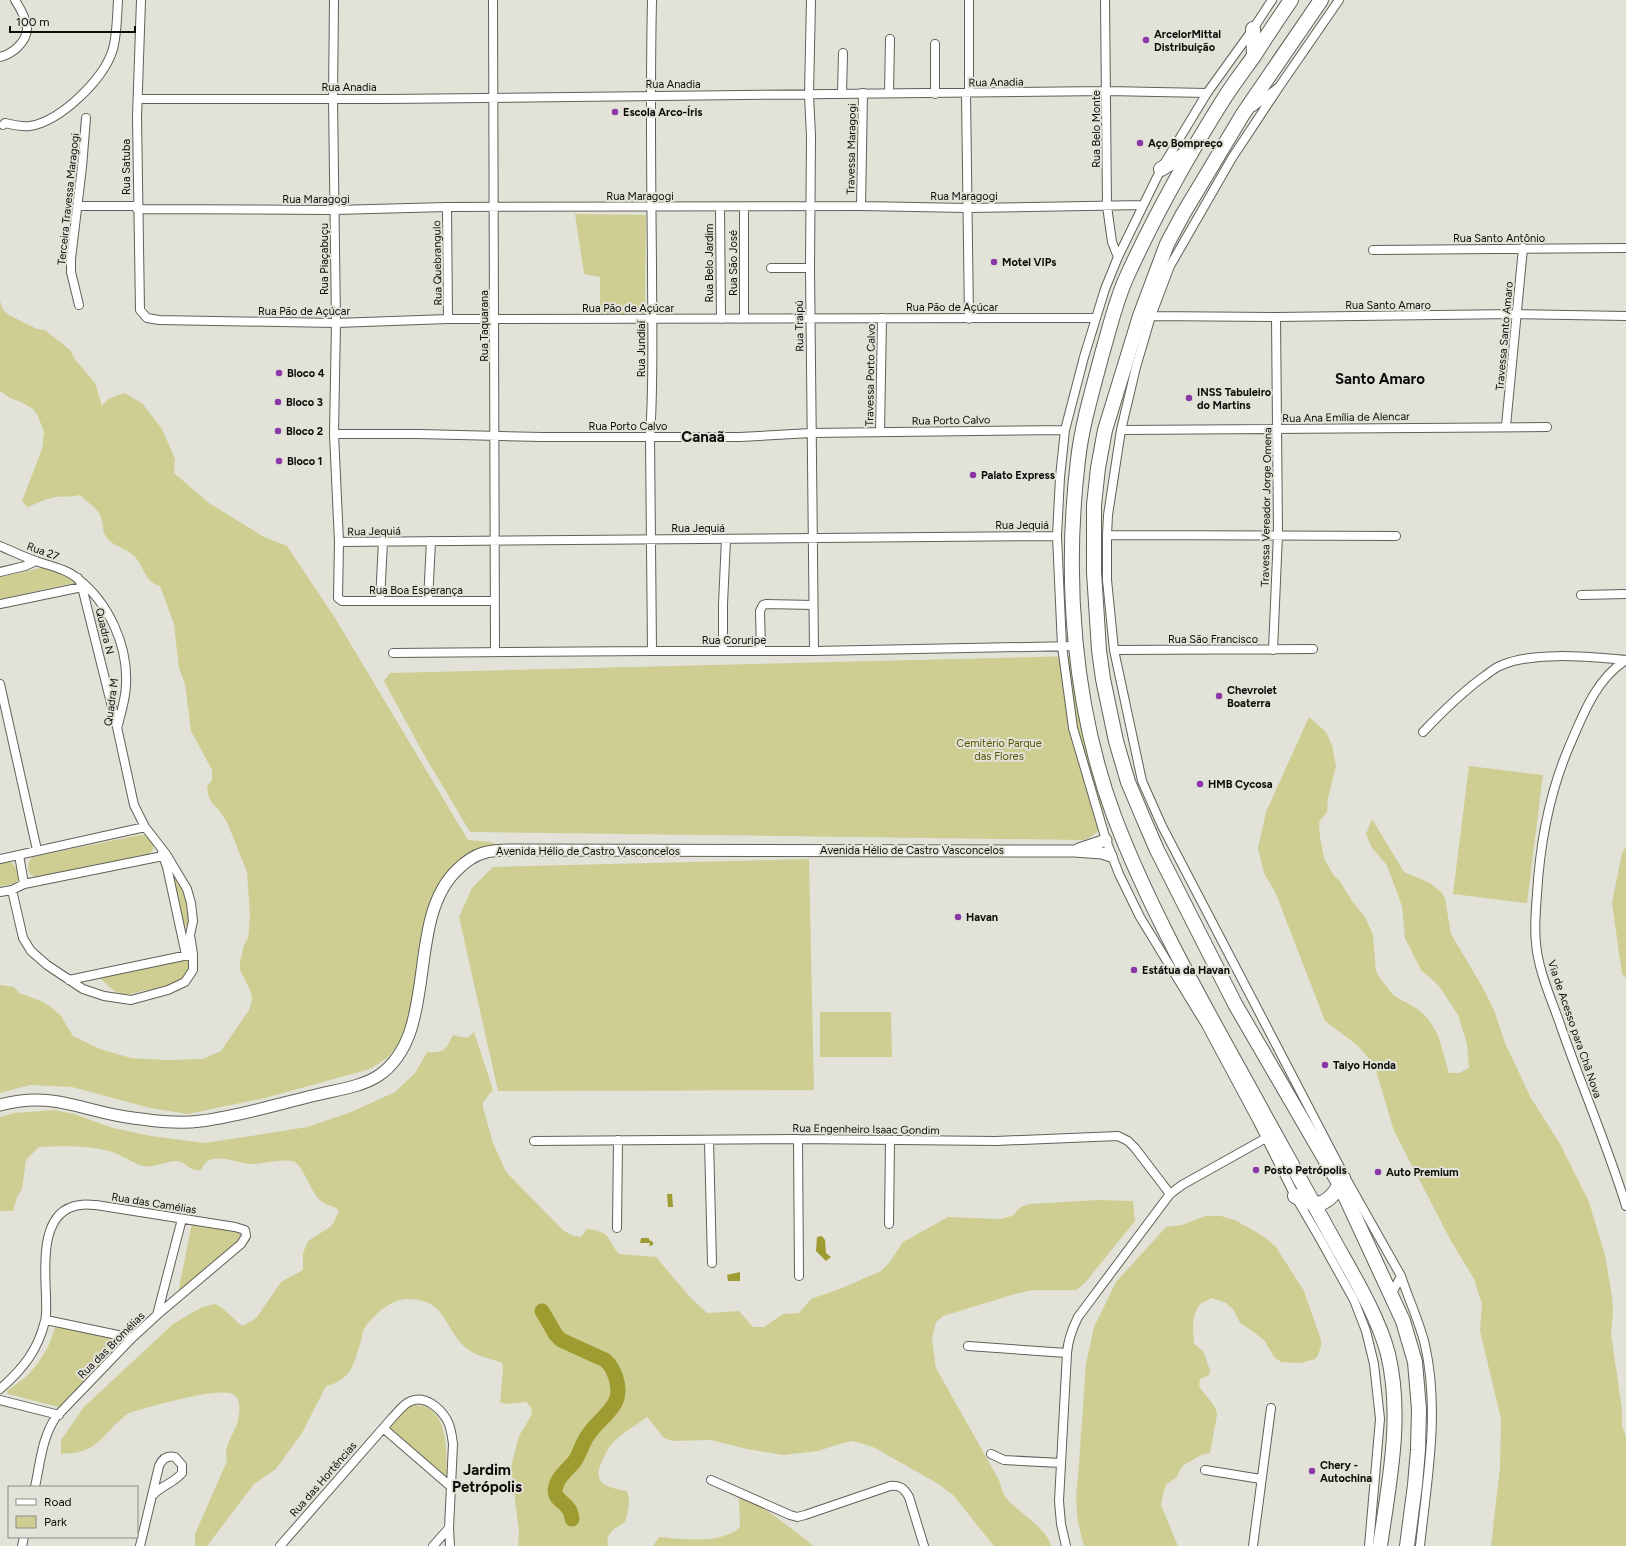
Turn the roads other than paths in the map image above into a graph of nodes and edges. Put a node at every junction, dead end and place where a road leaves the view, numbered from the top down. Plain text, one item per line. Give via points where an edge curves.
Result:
1 (15, 0) edge
2 (118, 0) edge
3 (141, 0) edge
4 (334, 0) edge
5 (493, 0) edge
6 (652, 0) edge
7 (811, 0) edge
8 (969, 0) edge
9 (1105, 0) edge
10 (1272, 0) edge
11 (1291, 0) edge
12 (1321, 0) edge
13 (1339, 0) edge
14 (1253, 29) junction
15 (890, 39) dead end
16 (935, 44) dead end
17 (843, 53) dead end
18 (1254, 56) junction
19 (0, 57) edge
20 (1279, 87) junction
21 (1107, 91) junction
22 (1207, 93) junction
23 (842, 94) junction
24 (863, 94) junction
25 (888, 94) junction
26 (935, 94) junction
27 (967, 94) junction
28 (650, 95) junction
29 (809, 95) junction
30 (333, 98) junction
31 (494, 98) junction
32 (138, 99) junction
33 (1243, 114) junction
34 (86, 118) dead end
35 (3, 125) dead end
36 (1194, 149) junction
37 (1162, 168) junction
38 (1143, 205) junction
39 (77, 206) junction
40 (810, 206) junction
41 (861, 206) junction
42 (1107, 206) junction
43 (137, 207) junction
44 (447, 207) junction
45 (495, 207) junction
46 (720, 207) junction
47 (744, 207) junction
48 (651, 208) junction
49 (967, 208) junction
50 (335, 210) junction
51 (1523, 248) junction
52 (1626, 248) edge
53 (1373, 250) dead end
54 (1118, 257) junction
55 (771, 268) dead end
56 (810, 268) junction
57 (79, 305) dead end
58 (1516, 314) junction
59 (1151, 316) junction
60 (1626, 316) edge
61 (1276, 317) junction
62 (882, 318) junction
63 (1096, 318) junction
64 (448, 319) junction
65 (495, 319) junction
66 (652, 319) junction
67 (721, 319) junction
68 (744, 319) junction
69 (810, 319) junction
70 (969, 319) junction
71 (159, 320) joint
72 (336, 323) junction
73 (1506, 426) junction
74 (1547, 427) dead end
75 (1278, 428) junction
76 (1065, 430) junction
77 (1121, 430) junction
78 (880, 432) junction
79 (811, 433) junction
80 (334, 434) junction
81 (495, 436) junction
82 (650, 437) junction
83 (1278, 534) junction
84 (1107, 535) junction
85 (1057, 536) junction
86 (1396, 536) dead end
87 (813, 538) junction
88 (726, 539) junction
89 (652, 540) junction
90 (383, 541) junction
91 (431, 541) junction
92 (494, 541) junction
93 (339, 542) junction
94 (0, 546) edge
95 (36, 561) junction
96 (0, 572) edge
97 (78, 578) junction
98 (82, 587) junction
99 (90, 591) junction
100 (1626, 594) edge
101 (1582, 595) dead end
102 (339, 599) joint
103 (380, 601) junction
104 (428, 601) junction
105 (494, 601) junction
106 (0, 604) edge
107 (813, 606) junction
108 (1068, 646) junction
109 (1313, 649) dead end
110 (761, 650) junction
111 (1114, 650) junction
112 (1273, 650) junction
113 (495, 651) junction
114 (652, 651) junction
115 (723, 651) junction
116 (814, 652) junction
117 (393, 653) dead end
118 (1626, 660) edge
119 (0, 684) edge
120 (117, 727) junction
121 (1423, 732) dead end
122 (145, 827) junction
123 (1106, 840) junction
124 (157, 841) junction
125 (37, 850) junction
126 (1074, 851) junction
127 (19, 855) junction
128 (163, 856) junction
129 (1111, 856) junction
130 (0, 859) edge
131 (24, 884) junction
132 (12, 890) junction
133 (0, 892) edge
134 (190, 955) junction
135 (69, 980) junction
136 (1208, 1020) junction
137 (0, 1105) edge
138 (1266, 1138) junction
139 (798, 1139) junction
140 (618, 1140) junction
141 (708, 1140) junction
142 (890, 1140) junction
143 (534, 1141) dead end
144 (1342, 1180) junction
145 (1170, 1194) junction
146 (1295, 1196) junction
147 (1315, 1204) junction
148 (1626, 1206) edge
149 (182, 1219) junction
150 (889, 1224) dead end
151 (617, 1228) dead end
152 (241, 1244) joint
153 (712, 1263) dead end
154 (799, 1276) dead end
155 (1400, 1276) junction
156 (1391, 1294) junction
157 (157, 1315) junction
158 (46, 1320) junction
159 (132, 1338) junction
160 (968, 1346) dead end
161 (1067, 1353) junction
162 (0, 1389) edge
163 (0, 1400) edge
164 (1272, 1408) dead end
165 (59, 1415) junction
166 (383, 1428) junction
167 (991, 1454) dead end
168 (1061, 1463) junction
169 (1205, 1470) dead end
170 (711, 1480) dead end
171 (1261, 1480) junction
172 (35, 1486) edge
173 (450, 1486) junction
174 (153, 1495) junction
175 (448, 1528) junction
176 (140, 1546) edge
177 (280, 1546) edge
178 (433, 1546) edge
179 (450, 1546) edge
180 (924, 1546) edge
181 (1066, 1546) edge
182 (1253, 1546) edge
183 (1369, 1546) edge
184 (1380, 1546) edge
185 (1407, 1546) edge
186 (1420, 1546) edge

1 - 19 street via 27,30 16,49
2 - 35 street via 113,48 104,68 90,87 77,100 41,123 29,126 5,123
3 - 32 street, Rua Satuba
4 - 30 street, Rua Piaçabuçu
5 - 31 street, Rua Taquarana
6 - 28 street, Rua Jundiaí
7 - 29 street, Rua Traipú
8 - 27 street
9 - 21 street, Rua Belo Monte
10 - 14 street
11 - 18 highway
12 - 33 highway
13 - 20 street
14 - 18 highway
14 - 22 street
15 - 25 street
16 - 26 street
17 - 23 street
18 - 36 highway via 1227,94
20 - 33 street
20 - 59 street via 1232,158 1189,232 1170,266
21 - 22 street, Rua Anadia
21 - 27 street, Rua Anadia
21 - 42 street, Rua Belo Monte
22 - 37 street
23 - 24 street, Rua Anadia
23 - 29 street, Rua Anadia
24 - 25 street, Rua Anadia
24 - 41 street, Travessa Maragogi
25 - 26 street, Rua Anadia
26 - 27 street, Rua Anadia
27 - 49 street
28 - 29 street, Rua Anadia
28 - 31 street, Rua Anadia
28 - 48 street, Rua Jundiaí
29 - 40 street, Rua Traipú
30 - 31 street, Rua Anadia
30 - 32 street, Rua Anadia
30 - 50 street, Rua Piaçabuçu
31 - 45 street, Rua Taquarana
32 - 43 street, Rua Satuba
33 - 144 highway via 1168,244 1140,316 1105,430 1094,505 1094,572 1099,650 1116,741 1128,782 1149,832 1236,1004
34 - 39 street, Terceira Travessa Maragogi
36 - 37 highway
36 - 108 highway via 1160,206 1126,278 1089,402 1078,460 1073,513
37 - 38 street
38 - 42 street, Rua Maragogi
38 - 54 street
39 - 43 street, Rua Maragogi
39 - 57 street, Terceira Travessa Maragogi via 70,259
40 - 41 street, Rua Maragogi
40 - 47 street, Rua Maragogi
40 - 56 street, Rua Traipú
41 - 49 street, Rua Maragogi
42 - 49 street, Rua Maragogi
42 - 54 street, Rua Belo Monte via 1112,242
43 - 50 street, Rua Maragogi
43 - 71 street, Rua Satuba via 140,310 147,318
44 - 45 street, Rua Maragogi
44 - 50 street, Rua Maragogi
44 - 64 street, Rua Quebrangulo
45 - 48 street, Rua Maragogi
45 - 65 street, Rua Taquarana
46 - 47 street, Rua Maragogi
46 - 48 street, Rua Maragogi
46 - 67 street, Rua Belo Jardim
47 - 68 street, Rua São José
48 - 66 street, Rua Jundiaí
49 - 70 street
50 - 72 street, Rua Piaçabuçu
51 - 52 street, Rua Santo Antônio
51 - 53 street, Rua Santo Antônio
51 - 58 street, Travessa Santo Amaro
54 - 63 street
55 - 56 street
56 - 69 street, Rua Traipú
58 - 60 street, Rua Santo Amaro
58 - 61 street, Rua Santo Amaro
58 - 73 street, Travessa Santo Amaro
59 - 61 street, Rua Santo Amaro
59 - 77 street
61 - 75 street, Travessa Vereador Jorge Omena
62 - 69 street, Rua Pão de Açúcar
62 - 70 street, Rua Pão de Açúcar
62 - 78 street, Travessa Porto Calvo
63 - 70 street, Rua Pão de Açúcar
63 - 76 street
64 - 65 street, Rua Pão de Açúcar
64 - 72 street, Rua Pão de Açúcar
65 - 66 street, Rua Pão de Açúcar
65 - 81 street, Rua Taquarana
66 - 67 street, Rua Pão de Açúcar
66 - 82 street, Rua Jundiaí
67 - 68 street, Rua Pão de Açúcar
68 - 69 street, Rua Pão de Açúcar
69 - 79 street, Rua Traipú
71 - 72 street, Rua Pão de Açúcar
72 - 80 street, Rua Piaçabuçu
73 - 74 street, Rua Ana Emília de Alencar
73 - 75 street, Rua Ana Emília de Alencar
75 - 77 street, Rua Ana Emília de Alencar
75 - 83 street, Travessa Vereador Jorge Omena
76 - 78 street, Rua Porto Calvo
76 - 85 street
77 - 84 street
78 - 79 street, Rua Porto Calvo
79 - 82 street, Rua Porto Calvo via 740,438
79 - 87 street, Rua Traipú
80 - 81 street, Rua Porto Calvo
80 - 93 street, Rua Piaçabuçu
81 - 82 street, Rua Porto Calvo
81 - 92 street, Rua Taquarana
82 - 89 street, Rua Jundiaí
83 - 84 street
83 - 86 street
83 - 112 street, Travessa Vereador Jorge Omena
84 - 111 street via 1107,580
85 - 87 street, Rua Jequiá
85 - 108 street
87 - 88 street, Rua Jequiá
87 - 107 street, Rua Traipú
88 - 89 street, Rua Jequiá
88 - 115 street
89 - 92 street, Rua Jequiá
89 - 114 street, Rua Jundiaí
90 - 91 street, Rua Jequiá
90 - 93 street, Rua Jequiá
90 - 103 street
91 - 92 street, Rua Jequiá
91 - 104 street
92 - 105 street, Rua Taquarana
93 - 102 street, Rua Piaçabuçu
94 - 95 street, Rua 27
95 - 96 street
95 - 97 street, Rua 27
97 - 98 street
97 - 99 street, Rua 27
98 - 99 street
98 - 106 street
98 - 120 street, Quadra N
99 - 120 street, Quadra M via 106,610 126,661 125,699
100 - 101 street
102 - 103 street, Rua Boa Esperança
103 - 104 street, Rua Boa Esperança
104 - 105 street, Rua Boa Esperança
105 - 113 street, Rua Taquarana
107 - 110 street via 763,605 760,611
107 - 116 street, Rua Traipú
108 - 116 street, Rua Coruripe
108 - 123 street via 1073,728
108 - 136 highway via 1113,814
109 - 112 street, Rua São Francisco
110 - 115 street, Rua Coruripe
110 - 116 street, Rua Coruripe
111 - 112 street, Rua São Francisco
111 - 144 street via 1142,781 1162,826
113 - 114 street, Rua Coruripe
113 - 117 street, Rua Coruripe
114 - 115 street, Rua Coruripe
118 - 121 street via 1584,656 1544,657 1519,659 1500,665 1467,689
118 - 148 street, Via de Acesso para Chã Nova via 1607,675 1595,691 1565,758 1556,785 1539,858 1536,943 1549,994 1612,1160
119 - 125 street
120 - 122 street, Quadra M via 134,805
122 - 124 street, Quadra M
122 - 125 street
123 - 126 street, Avenida Hélio de Castro Vasconcelos
123 - 129 street
124 - 128 street, Quadra M
124 - 134 street, Quadra M via 187,889 193,921
125 - 127 street
126 - 129 street, Avenida Hélio de Castro Vasconcelos
126 - 137 street, Avenida Hélio de Castro Vasconcelos via 513,850 481,853 465,863 440,892 431,916 412,1026 397,1057 376,1077 363,1083 241,1114 200,1121 170,1122 131,1118 55,1100 25,1099
127 - 130 street
127 - 131 street
128 - 131 street
128 - 134 street, Quadra M
129 - 136 street via 1140,918
131 - 132 street
132 - 133 street
132 - 135 street, Quadra M via 23,938 31,951
134 - 135 street
134 - 135 street, Quadra M via 193,970 185,982 168,990 131,1000 104,996
136 - 138 street
136 - 147 highway
138 - 145 street
138 - 146 street
139 - 141 street, Rua Engenheiro Isaac Gondim
139 - 142 street, Rua Engenheiro Isaac Gondim
139 - 154 street
140 - 141 street, Rua Engenheiro Isaac Gondim
140 - 143 street, Rua Engenheiro Isaac Gondim
140 - 151 street
141 - 153 street
142 - 145 street, Rua Engenheiro Isaac Gondim via 996,1141 1118,1136 1135,1148
142 - 150 street
144 - 147 highway via 1327,1201
144 - 155 street
144 - 156 highway
145 - 161 street via 1078,1317
146 - 147 highway
146 - 183 street via 1354,1300 1366,1331 1374,1364 1380,1419
147 - 184 highway via 1363,1293 1387,1351 1395,1424
149 - 152 street, Rua das Camélias via 243,1229 246,1236
149 - 157 street
149 - 158 street, Rua das Camélias via 96,1205 80,1205 67,1209 47,1239
152 - 157 street, Rua das Bromélias
155 - 156 street
155 - 186 street via 1425,1345 1432,1390 1429,1473
156 - 185 highway via 1410,1342 1418,1385 1418,1450
157 - 159 street, Rua das Bromélias
158 - 159 street
158 - 162 street via 30,1358
159 - 165 street, Rua das Bromélias
160 - 161 street
161 - 168 street
163 - 165 street
164 - 171 street
165 - 172 street, Rua das Bromélias via 46,1437
166 - 173 street
166 - 173 street, Rua das Hortências via 411,1401 424,1400 434,1405 447,1420 451,1433 453,1444
166 - 177 street, Rua das Hortências
167 - 168 street via 1004,1460
168 - 181 street via 1059,1501
169 - 171 street
170 - 180 street via 797,1517 890,1486 900,1486 909,1497
171 - 182 street
173 - 175 street, Rua das Hortências
174 - 174 street via 158,1466 167,1457 175,1457 182,1465 182,1473
174 - 176 street
175 - 178 street
175 - 179 street, Rua das Hortências

